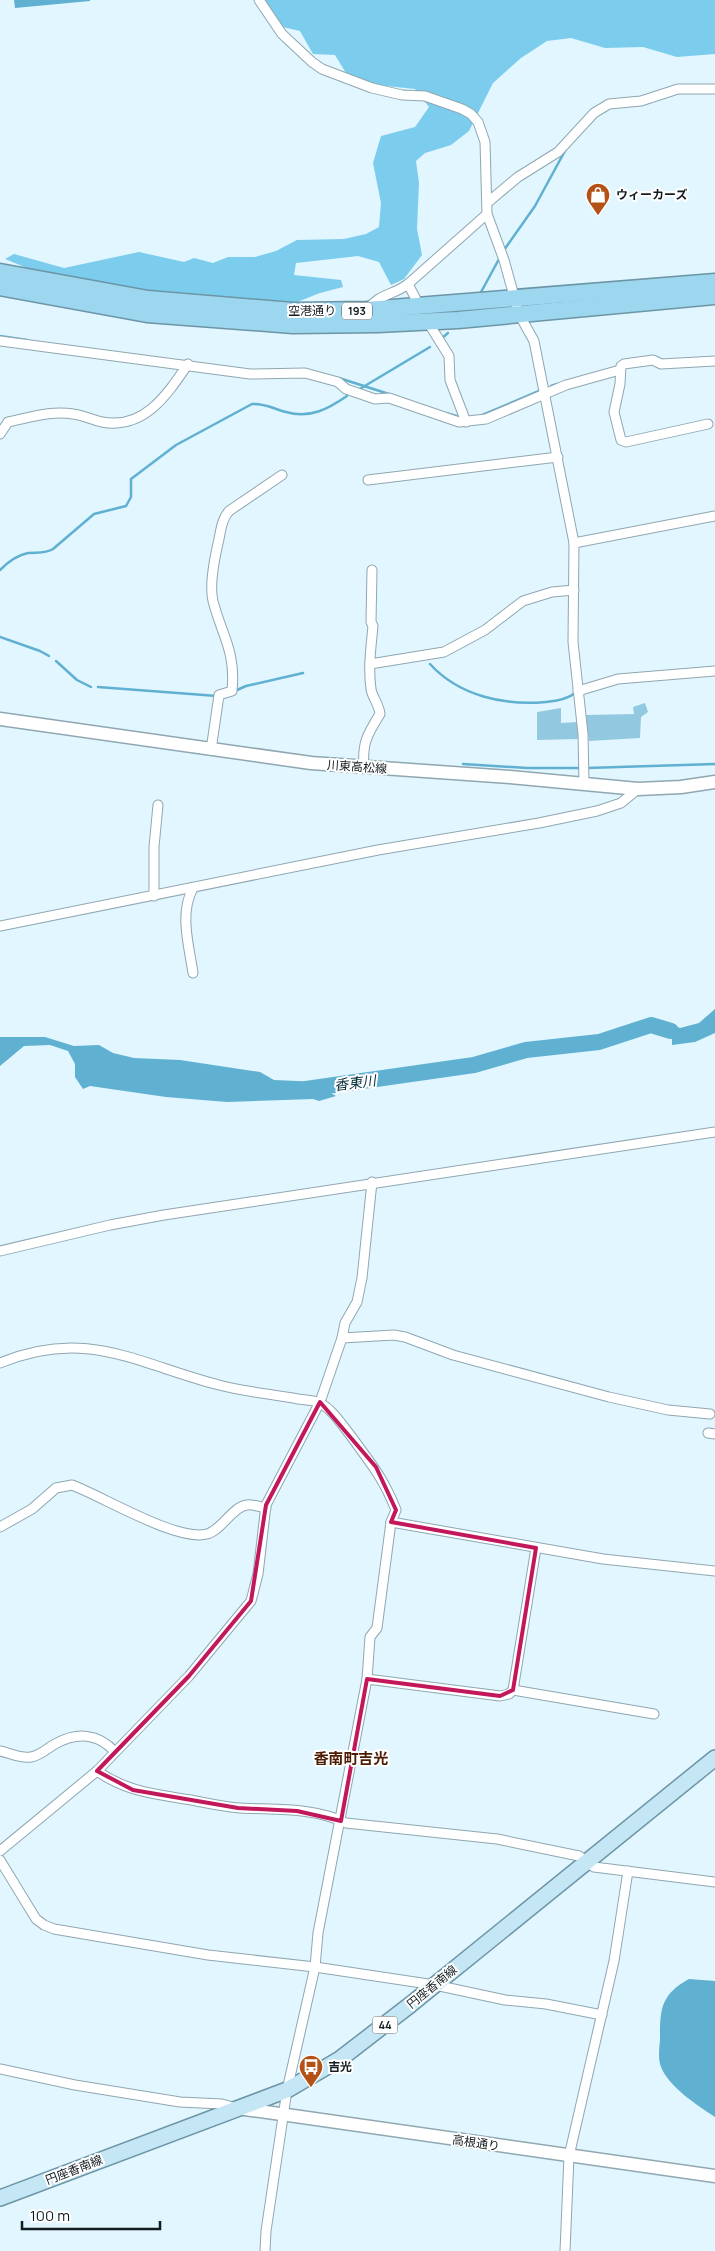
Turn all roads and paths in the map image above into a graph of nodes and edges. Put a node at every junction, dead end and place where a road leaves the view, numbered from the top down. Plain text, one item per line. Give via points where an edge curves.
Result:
1 (259, 0) edge
2 (715, 89) edge
3 (487, 203) junction
4 (487, 214) junction
5 (2, 275) edge
6 (715, 282) edge
7 (408, 284) junction
8 (715, 296) edge
9 (420, 306) junction
10 (518, 307) junction
11 (367, 310) junction
12 (427, 322) junction
13 (0, 341) edge
14 (715, 361) edge
15 (188, 364) junction
16 (620, 370) junction
17 (546, 394) junction
18 (4, 421) edge
19 (466, 422) junction
20 (708, 424) dead end
21 (0, 434) edge
22 (558, 458) junction
23 (282, 475) dead end
24 (368, 480) dead end
25 (715, 516) edge
26 (574, 543) junction
27 (372, 570) dead end
28 (574, 590) junction
29 (370, 664) junction
30 (715, 671) edge
31 (578, 691) junction
32 (0, 719) edge
33 (211, 750) junction
34 (364, 768) junction
35 (715, 782) edge
36 (584, 783) junction
37 (638, 789) junction
38 (158, 805) dead end
39 (193, 888) junction
40 (154, 896) junction
41 (0, 926) edge
42 (193, 973) dead end
43 (715, 1132) edge
44 (372, 1182) junction
45 (0, 1251) edge
46 (342, 1338) junction
47 (0, 1363) edge
48 (320, 1402) junction
49 (710, 1414) dead end
50 (266, 1508) junction
51 (391, 1522) junction
52 (0, 1527) edge
53 (536, 1548) junction
54 (715, 1571) edge
55 (367, 1679) junction
56 (513, 1690) junction
57 (654, 1714) dead end
58 (0, 1751) edge
59 (115, 1752) junction
60 (714, 1759) edge
61 (97, 1771) junction
62 (341, 1821) junction
63 (0, 1851) edge
64 (0, 1860) edge
65 (587, 1861) junction
66 (628, 1871) junction
67 (715, 1882) edge
68 (315, 1967) junction
69 (435, 1986) junction
70 (602, 2015) junction
71 (0, 2069) edge
72 (287, 2090) junction
73 (238, 2108) junction
74 (283, 2114) junction
75 (569, 2156) junction
76 (715, 2176) edge
77 (0, 2198) edge
78 (265, 2251) edge
79 (565, 2251) edge

1 - 3 street via 282,34 322,68 372,88 425,96 471,114 485,142
2 - 3 street via 678,89 641,101 609,104 594,113 558,152 518,177
3 - 4 street
4 - 7 street
4 - 10 street
5 - 11 highway, 空港通り / 193 via 148,299 220,306 294,311
5 - 12 highway, 空港通り / 193 via 147,314 293,325
6 - 10 highway, 空港通り / 193
7 - 9 street
7 - 11 street via 376,299
8 - 10 highway, 空港通り / 193
9 - 10 highway, 空港通り / 193
9 - 11 highway, 空港通り / 193
9 - 12 street
10 - 12 highway, 空港通り / 193
10 - 17 street via 534,341
12 - 19 street via 449,356 450,380
13 - 15 street
14 - 16 street via 661,364 653,360 624,364
15 - 18 street via 168,393 139,419 120,424 52,413
15 - 19 street via 250,374 305,373 338,382 346,389 375,399 389,398
16 - 17 street
16 - 20 street via 614,412 621,440 626,442
17 - 19 street via 486,419
17 - 22 street
18 - 21 street
22 - 24 street
22 - 26 street
23 - 33 street via 224,516 215,558 212,599 234,672 232,691 219,695
25 - 26 street
26 - 28 street
27 - 29 street
28 - 29 street via 523,600 485,630 444,652
28 - 31 street via 573,642
29 - 34 street via 371,691 379,704 380,714 362,749
30 - 31 street via 618,679
31 - 36 street
32 - 33 main road, 川東高松線
33 - 34 main road, 川東高松線
34 - 36 main road, 川東高松線
35 - 37 main road, 川東高松線
36 - 37 main road, 川東高松線
37 - 39 street via 622,803 597,811 378,850
38 - 40 street
39 - 40 street
39 - 42 street via 186,900
40 - 41 street
43 - 44 street
44 - 45 street via 164,1215
44 - 46 street via 362,1278 357,1302 345,1323
46 - 48 street
46 - 49 street via 405,1337 453,1355 609,1397 668,1410
47 - 48 street via 17,1355 48,1348 94,1348 220,1386
48 - 50 street
48 - 51 street via 376,1467 396,1510
50 - 52 street via 246,1505 215,1530 196,1534 161,1527 72,1485 56,1488 32,1509
50 - 59 street via 258,1574 251,1601 189,1676
51 - 53 street
51 - 55 street via 377,1628 370,1637
53 - 54 street
53 - 56 street
55 - 56 street via 500,1696
55 - 62 street
56 - 57 street
58 - 59 street via 25,1758 42,1754 65,1739 87,1736 98,1738
59 - 61 street
60 - 65 main road, 円座香南線 / 44
61 - 62 street via 113,1783 133,1790 238,1808 297,1810
61 - 63 street
62 - 65 street via 497,1839 579,1856
62 - 68 street via 318,1933
64 - 68 street via 36,1919 44,1925 208,1954
65 - 66 street via 594,1866
65 - 69 main road, 円座香南線 / 44
66 - 67 street
66 - 70 street
68 - 69 street
68 - 72 street
69 - 70 street
69 - 72 main road, 円座香南線 / 44 via 340,2059
70 - 75 street
71 - 73 street via 180,2102
72 - 73 main road, 円座香南線 / 44
72 - 74 street
73 - 74 main road, 高根通り
73 - 77 main road, 円座香南線 / 44
74 - 75 main road, 高根通り
74 - 78 street
75 - 76 main road, 高根通り
75 - 79 street

